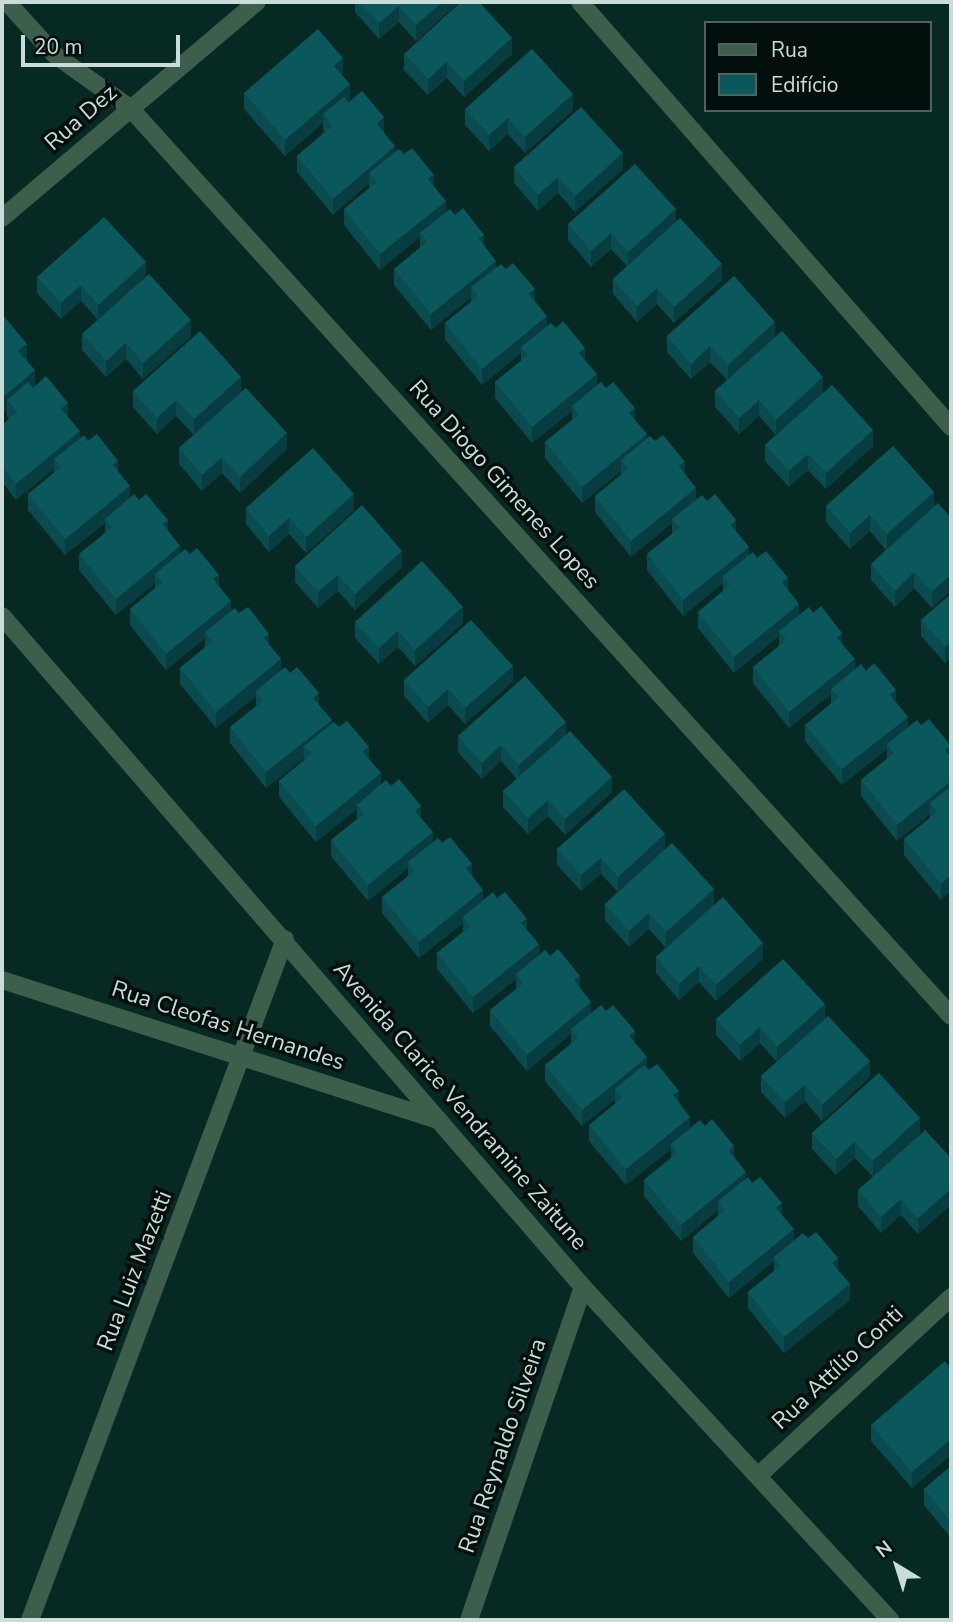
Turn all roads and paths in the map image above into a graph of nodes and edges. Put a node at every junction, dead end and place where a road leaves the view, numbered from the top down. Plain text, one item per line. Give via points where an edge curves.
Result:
1 (6, 2) edge
2 (257, 2) edge
3 (580, 2) edge
4 (130, 108) junction
5 (2, 218) edge
6 (951, 427) edge
7 (2, 616) edge
8 (285, 939) junction
9 (2, 980) edge
10 (951, 1016) edge
11 (242, 1055) junction
12 (439, 1120) junction
13 (583, 1287) junction
14 (951, 1297) edge
15 (759, 1475) junction
16 (30, 1620) edge
17 (469, 1620) edge
18 (890, 1620) edge

1 - 4 street, Rua Diogo Gimenes Lopes via 55,55
2 - 4 street, Rua Dez
3 - 6 street
4 - 5 street, Rua Dez
4 - 10 street, Rua Diogo Gimenes Lopes
7 - 8 street, Avenida Clarice Vendramine Zaitune
8 - 11 street, Rua Luiz Mazetti
8 - 12 street, Avenida Clarice Vendramine Zaitune
9 - 11 street, Rua Cleofas Hernandes
11 - 12 street, Rua Cleofas Hernandes
11 - 16 street, Rua Luiz Mazetti
12 - 13 street, Avenida Clarice Vendramine Zaitune
13 - 15 street, Avenida Clarice Vendramine Zaitune
13 - 17 street, Rua Reynaldo Silveira
14 - 15 street, Rua Attílio Conti
15 - 18 street, Avenida Clarice Vendramine Zaitune

